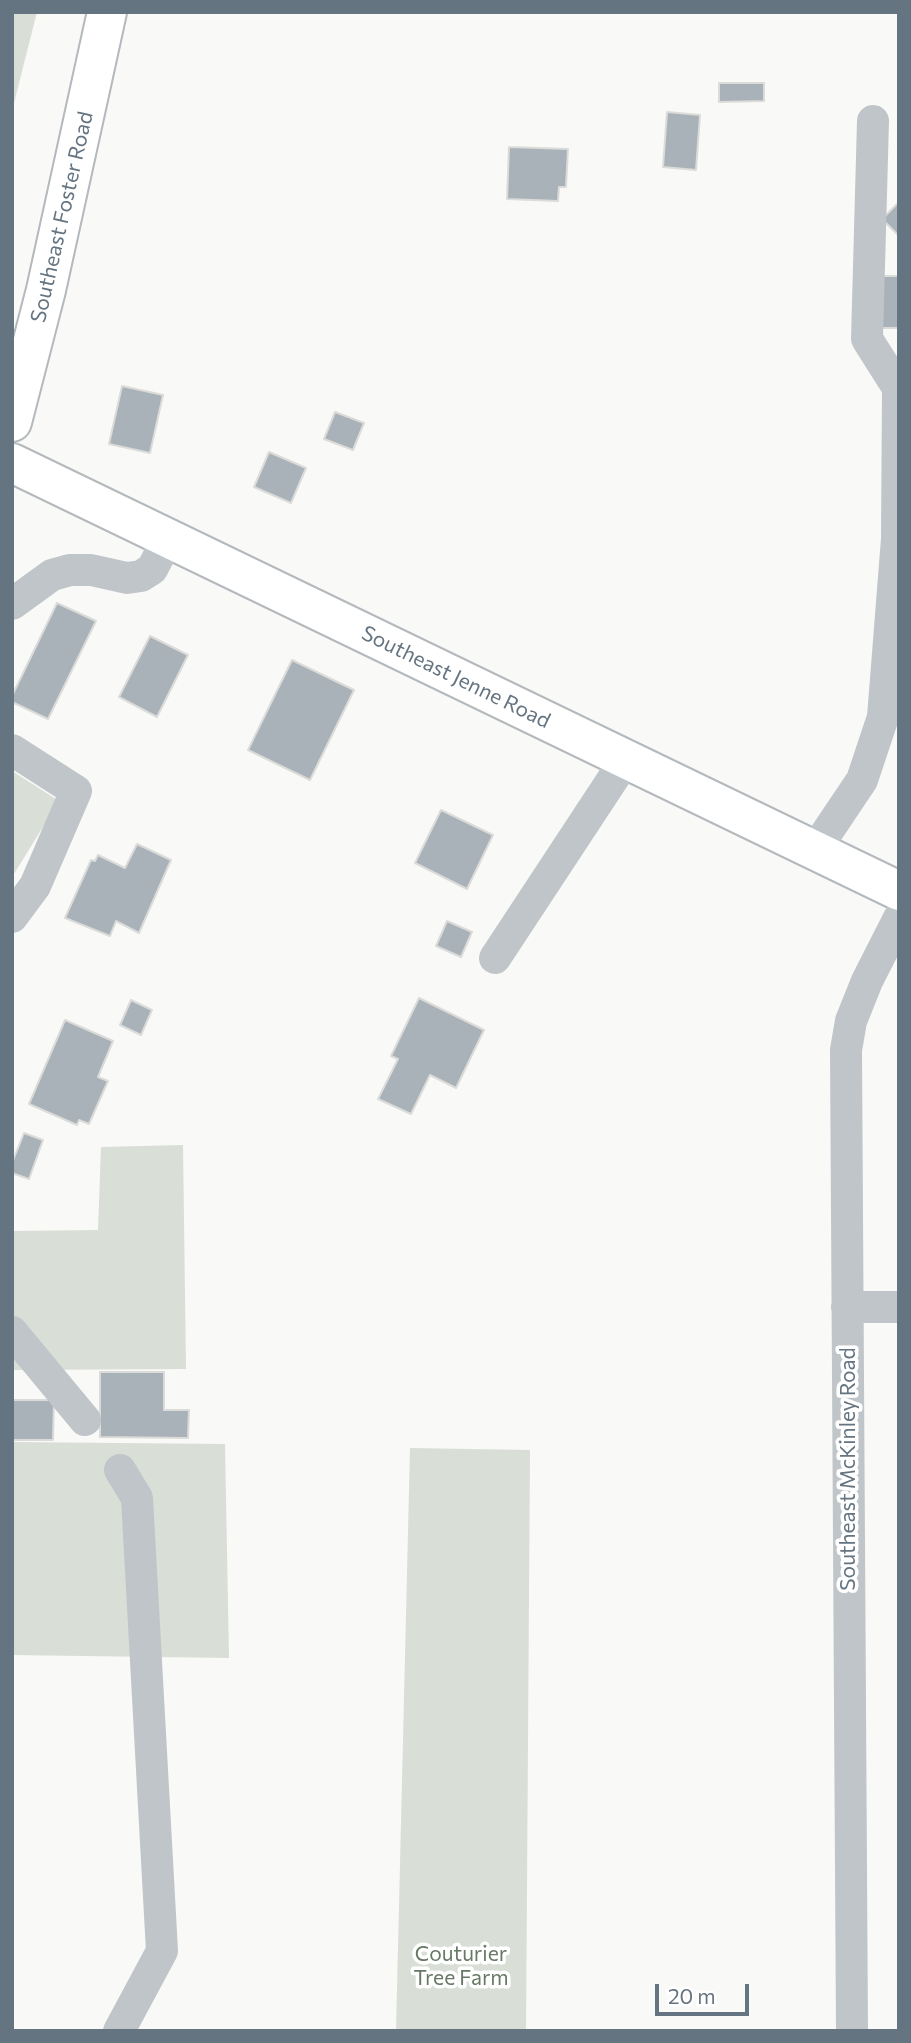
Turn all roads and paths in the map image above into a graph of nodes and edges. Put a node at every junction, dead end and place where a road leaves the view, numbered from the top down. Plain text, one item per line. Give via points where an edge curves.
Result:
1 (107, 12) edge
2 (873, 121) dead end
3 (12, 422) edge
4 (12, 463) edge
5 (168, 538) junction
6 (898, 539) edge
7 (12, 604) edge
8 (12, 750) edge
9 (626, 759) junction
10 (815, 850) junction
11 (899, 891) edge
12 (12, 917) edge
13 (899, 918) edge
14 (495, 958) dead end
15 (847, 1307) junction
16 (899, 1307) edge
17 (12, 1332) edge
18 (85, 1420) dead end
19 (120, 1470) dead end
20 (119, 2031) edge
21 (852, 2031) edge

1 - 3 main road, Southeast Foster Road
2 - 6 street via 867,339 898,388
4 - 5 main road, Southeast Jenne Road
5 - 7 street via 152,569 141,576 70,570 52,575
5 - 9 main road, Southeast Jenne Road
6 - 10 street via 883,717 862,780
8 - 12 street via 76,791 34,886
9 - 10 main road, Southeast Jenne Road
9 - 14 street
10 - 11 main road, Southeast Jenne Road
13 - 15 street, Southeast McKinley Road via 867,981 851,1021 846,1050
15 - 16 street
15 - 21 street, Southeast McKinley Road
17 - 18 street
19 - 20 street via 137,1498 162,1951

